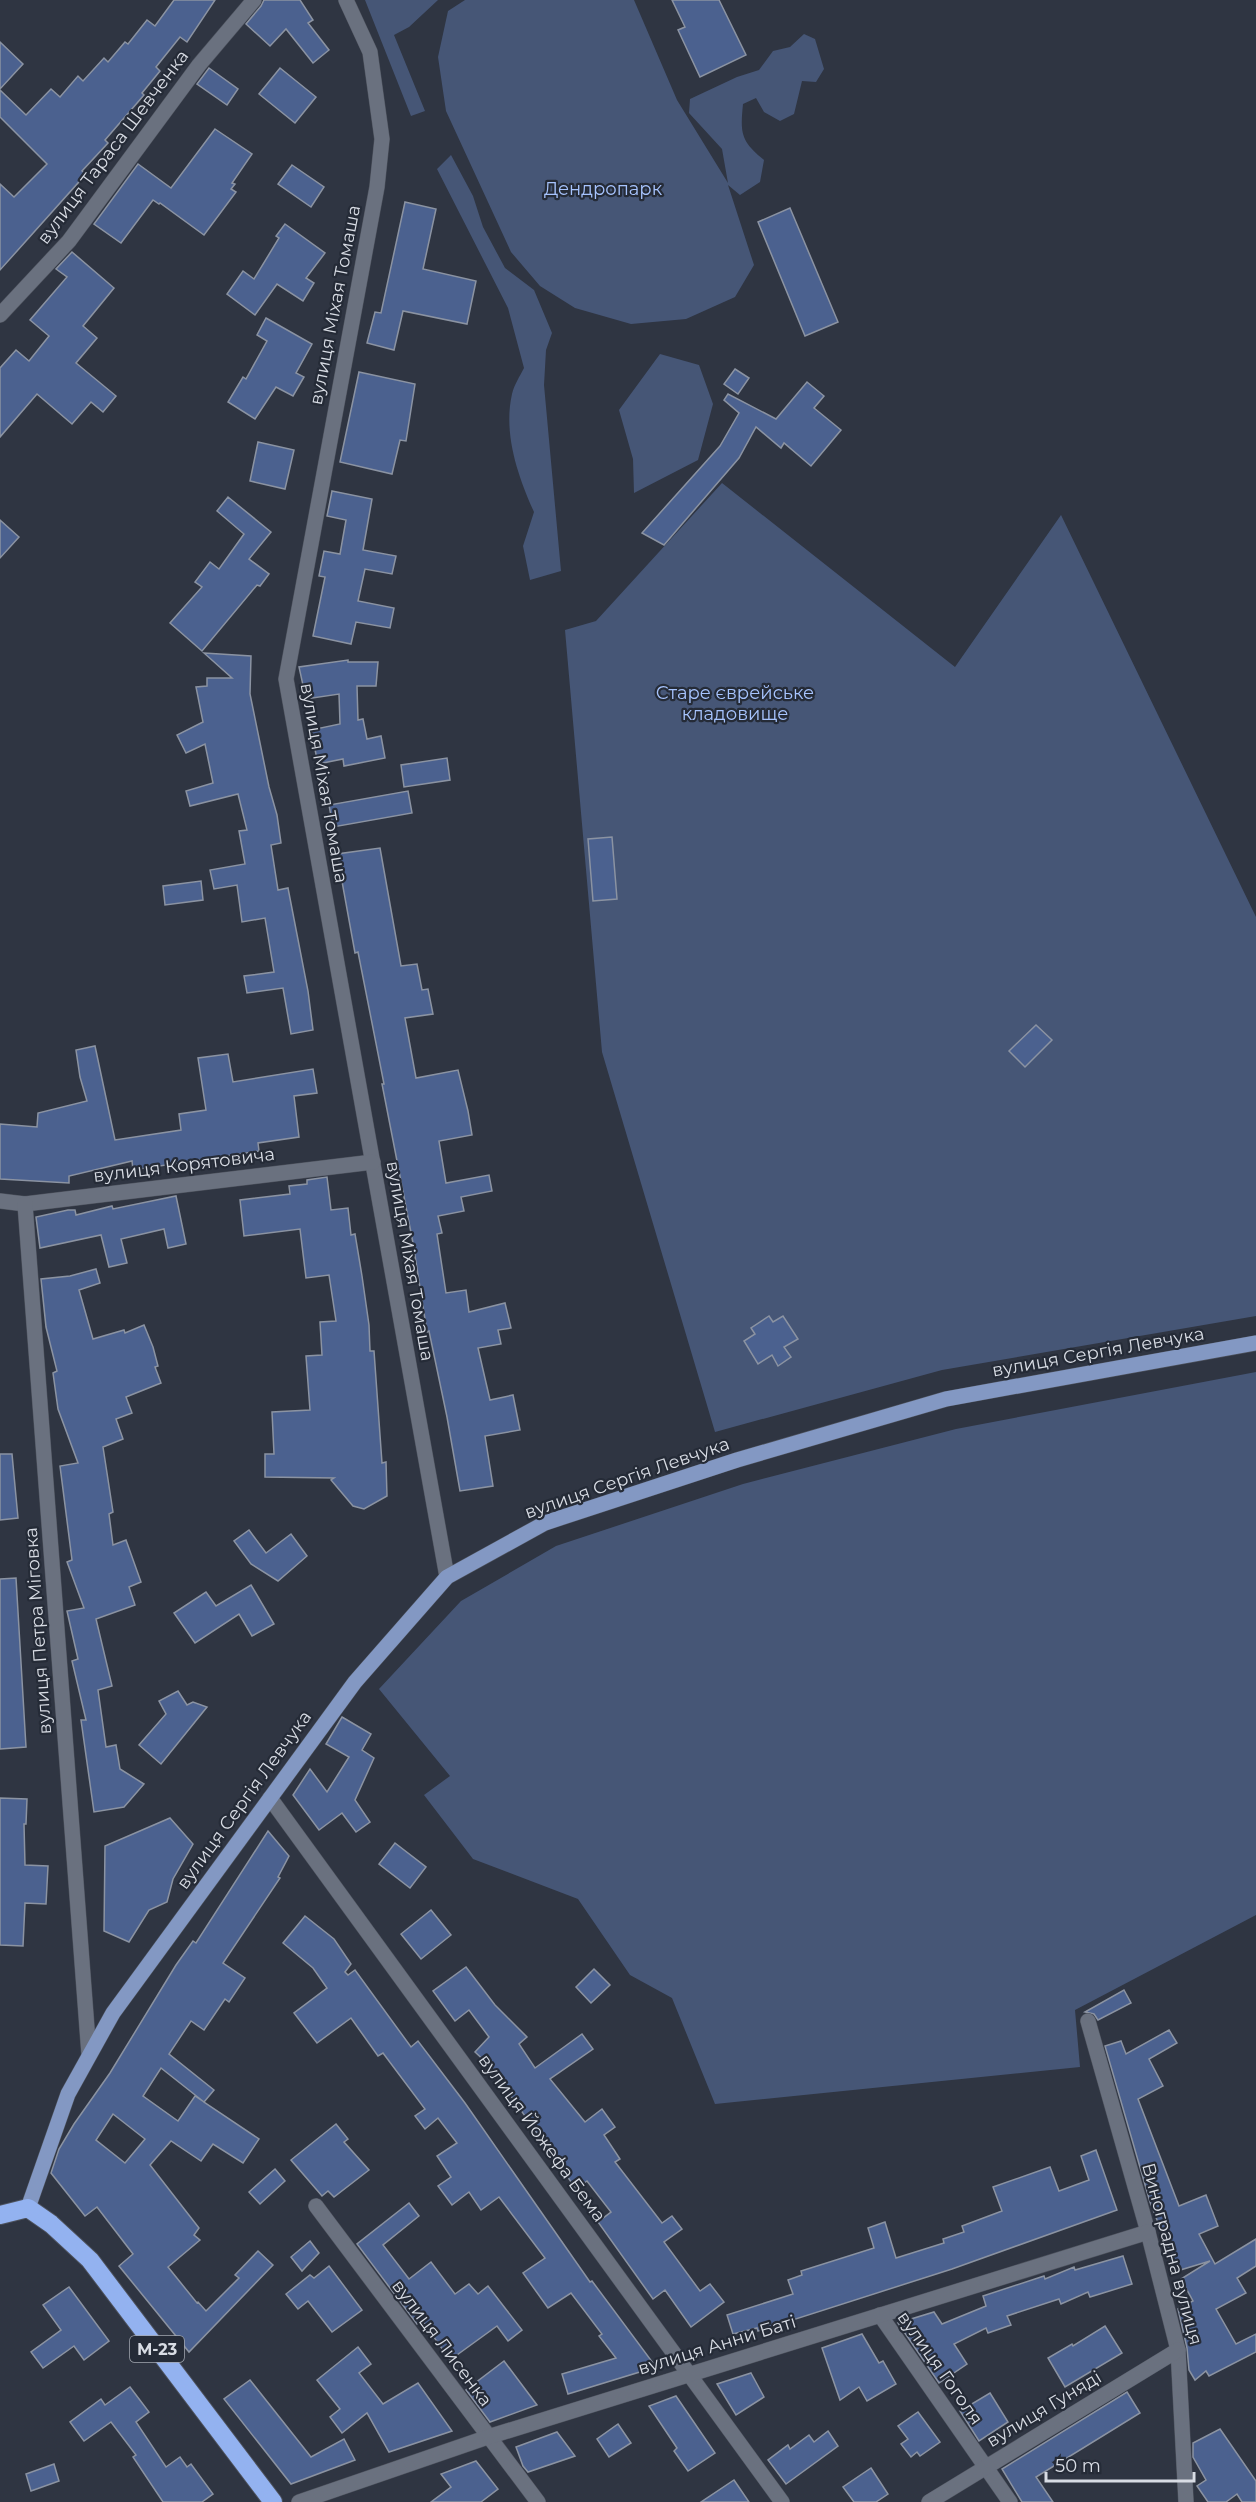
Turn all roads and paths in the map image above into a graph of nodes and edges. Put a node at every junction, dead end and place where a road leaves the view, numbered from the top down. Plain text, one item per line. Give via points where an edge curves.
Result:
1 (254, 0) edge
2 (346, 0) edge
3 (0, 315) edge
4 (373, 1162) junction
5 (0, 1201) edge
6 (25, 1204) junction
7 (1256, 1343) edge
8 (447, 1577) junction
9 (270, 1798) junction
10 (1088, 2021) dead end
11 (89, 2055) junction
12 (316, 2206) dead end
13 (28, 2208) junction
14 (0, 2215) edge
15 (1148, 2232) junction
16 (880, 2315) junction
17 (1178, 2350) junction
18 (690, 2374) junction
19 (488, 2437) junction
20 (985, 2468) junction
21 (273, 2502) edge
22 (299, 2502) edge
23 (538, 2502) edge
24 (783, 2502) edge
25 (929, 2502) edge
26 (1010, 2502) edge
27 (1186, 2502) edge

1 - 3 street, вулиця Тараса Шевченка via 199,65 69,242
2 - 4 street, вулиця Міхая Томаша via 370,52 382,140 377,187 286,679
4 - 6 street, вулиця Корятовича
4 - 8 street, вулиця Міхая Томаша
5 - 6 street, вулиця Корятовича
6 - 11 street, вулиця Петра Міговка
7 - 8 main road, вулиця Сергія Левчука via 935,1402 737,1460 545,1523
8 - 9 main road, вулиця Сергія Левчука via 355,1682
9 - 11 main road, вулиця Сергія Левчука via 113,2013
9 - 18 street, вулиця Йожефа Бема
10 - 15 street, Виноградна вулиця
11 - 13 main road, вулиця Сергія Левчука via 68,2094
12 - 19 street, вулиця Лисенка
13 - 14 highway
13 - 21 highway, М-23 via 90,2260
15 - 16 street, вулиця Анни Баті
15 - 17 street, Виноградна вулиця
16 - 18 street, вулиця Анни Баті
16 - 20 street, вулиця Гоголя
17 - 20 street, вулиця Гуняді
17 - 27 street, Виноградна вулиця
18 - 19 street, вулиця Анни Баті
18 - 24 street, вулиця Йожефа Бема
19 - 22 street, вулиця Анни Баті
19 - 23 street, вулиця Лисенка
20 - 25 street, вулиця Гуняді
20 - 26 street, вулиця Гоголя

